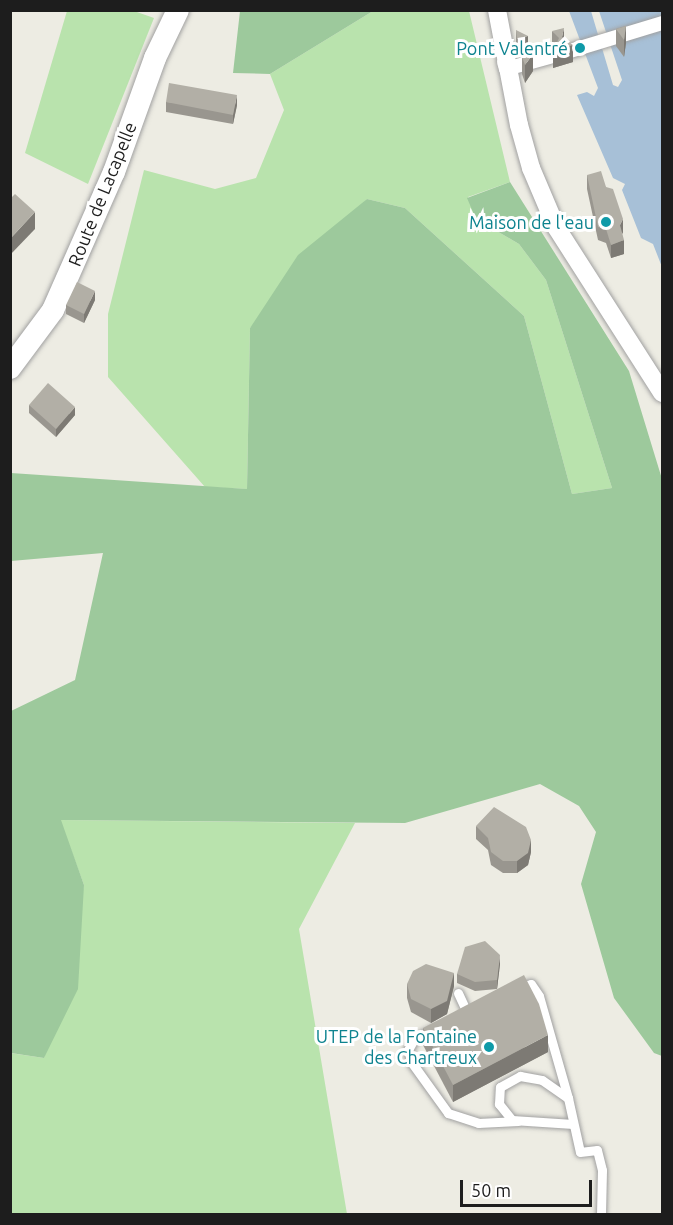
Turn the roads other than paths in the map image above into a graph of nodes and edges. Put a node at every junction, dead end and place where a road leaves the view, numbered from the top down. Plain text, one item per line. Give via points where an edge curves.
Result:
1 (178, 10) edge
2 (488, 10) edge
3 (497, 10) edge
4 (663, 23) edge
5 (570, 51) edge
6 (549, 57) dead end
7 (506, 69) junction
8 (10, 368) edge
9 (663, 393) edge
10 (458, 993) dead end
11 (504, 993) edge
12 (476, 1007) edge
13 (467, 1012) junction
14 (456, 1018) edge
15 (446, 1023) edge
16 (568, 1098) junction
17 (518, 1121) junction
18 (573, 1124) junction
19 (601, 1215) edge

1 - 8 street, Route de Lacapelle via 155,58 114,172 53,310
2 - 7 street
3 - 7 street
4 - 5 street
6 - 7 street
7 - 9 street via 531,168 556,227
10 - 13 lane
11 - 16 lane via 531,984 539,996
12 - 13 lane
13 - 14 lane
15 - 17 lane via 414,1039 408,1050 412,1063 448,1113 478,1123
16 - 17 lane via 542,1080 520,1076 500,1087 499,1104 512,1120
16 - 18 lane
17 - 18 lane
18 - 19 lane via 579,1152 597,1150 602,1170

